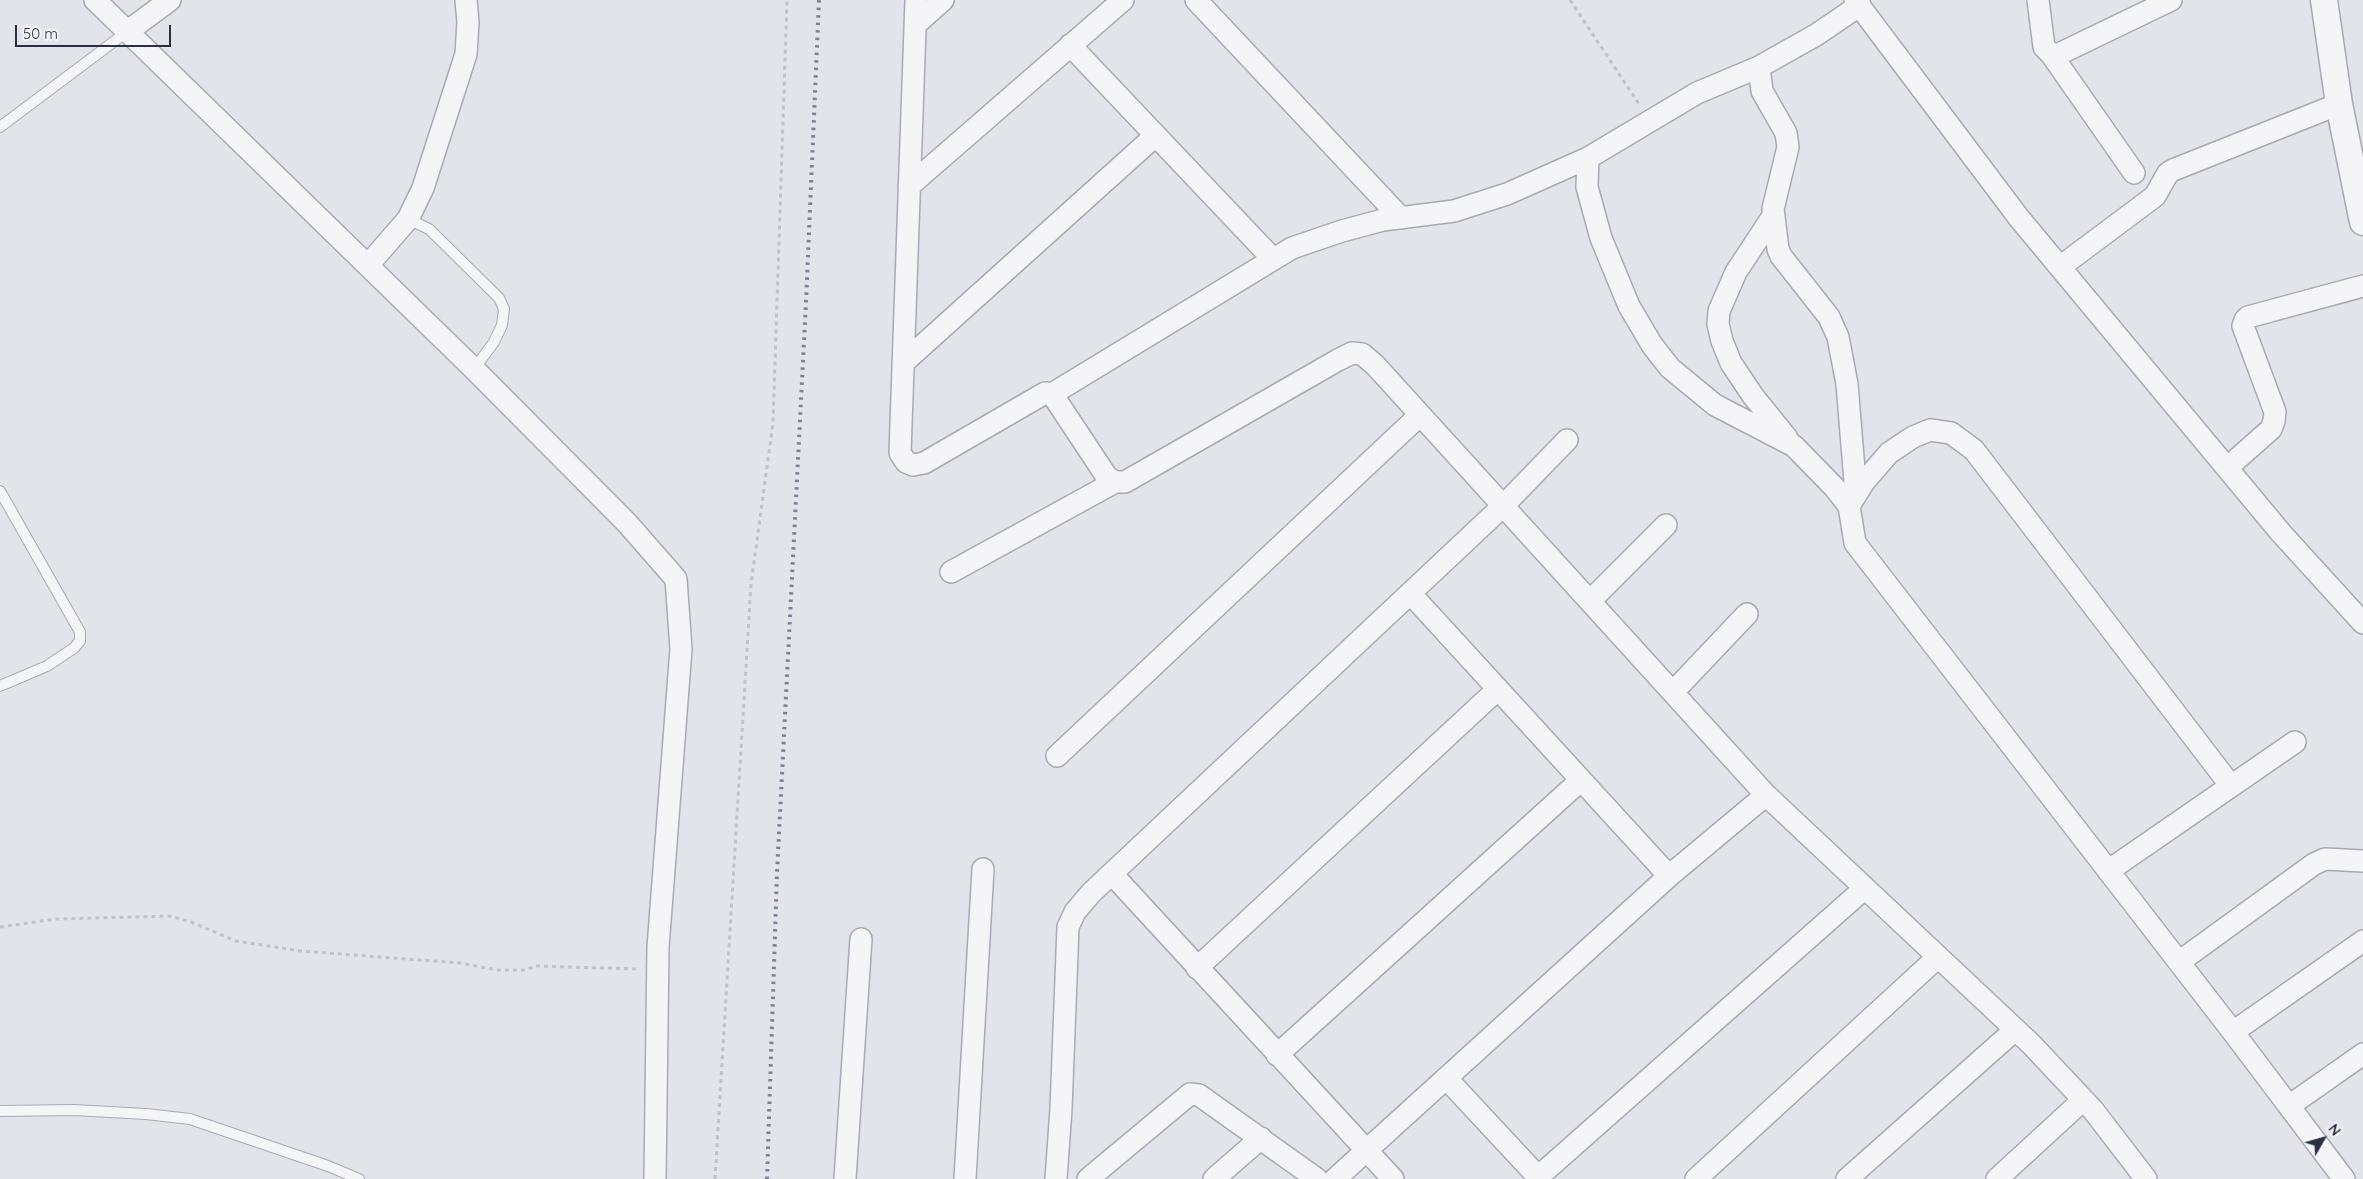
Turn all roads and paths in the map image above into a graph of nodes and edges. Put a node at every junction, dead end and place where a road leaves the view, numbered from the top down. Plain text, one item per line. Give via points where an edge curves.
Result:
1 (95, 0) edge
2 (170, 0) edge
3 (466, 0) edge
4 (787, 0) edge
5 (916, 0) edge
6 (943, 0) edge
7 (1123, 0) edge
8 (1196, 0) edge
9 (1570, 0) edge
10 (2038, 0) edge
11 (2171, 0) edge
12 (2324, 0) edge
13 (1857, 3) edge
14 (915, 25) junction
15 (128, 32) junction
16 (1070, 45) junction
17 (2051, 54) junction
18 (1760, 67) junction
19 (2339, 104) junction
20 (1650, 121) junction
21 (0, 128) edge
22 (1155, 136) junction
23 (1588, 158) junction
24 (2134, 173) dead end
25 (909, 186) junction
26 (1773, 216) junction
27 (1401, 218) junction
28 (408, 219) junction
29 (2363, 222) edge
30 (1272, 258) junction
31 (369, 264) junction
32 (2060, 267) junction
33 (2363, 286) edge
34 (903, 363) junction
35 (474, 370) junction
36 (1052, 394) junction
37 (1420, 415) junction
38 (1567, 440) dead end
39 (1794, 446) junction
40 (2227, 468) junction
41 (1115, 482) junction
42 (0, 491) edge
43 (1852, 500) junction
44 (1503, 506) junction
45 (1666, 525) dead end
46 (951, 572) dead end
47 (1410, 593) junction
48 (1590, 600) junction
49 (1747, 614) dead end
50 (2363, 623) edge
51 (0, 686) edge
52 (1498, 689) junction
53 (1673, 692) junction
54 (2295, 742) dead end
55 (1057, 756) dead end
56 (1581, 780) junction
57 (2231, 786) junction
58 (1766, 795) junction
59 (2363, 861) edge
60 (983, 869) dead end
61 (2108, 871) junction
62 (1112, 874) junction
63 (1669, 876) junction
64 (1865, 888) junction
65 (0, 926) edge
66 (861, 939) dead end
67 (2363, 941) edge
68 (1938, 957) junction
69 (2179, 962) junction
70 (1197, 968) junction
71 (657, 970) junction
72 (2015, 1030) junction
73 (2233, 1032) junction
74 (1277, 1054) junction
75 (2363, 1054) edge
76 (1446, 1078) junction
77 (2083, 1100) junction
78 (2288, 1106) junction
79 (0, 1111) edge
80 (1261, 1138) junction
81 (1366, 1150) junction
82 (1539, 1178) edge
83 (359, 1179) edge
84 (655, 1179) edge
85 (715, 1179) edge
86 (845, 1179) edge
87 (965, 1179) edge
88 (1056, 1179) edge
89 (1088, 1179) edge
90 (1214, 1179) edge
91 (1317, 1179) edge
92 (1334, 1179) edge
93 (1393, 1179) edge
94 (1696, 1179) edge
95 (1847, 1179) edge
96 (1998, 1179) edge
97 (2146, 1179) edge
98 (2344, 1179) edge

1 - 15 street
2 - 15 street
3 - 28 street via 466,54 423,188
4 - 85 path via 772,423 751,584
5 - 14 street
6 - 14 street
7 - 16 street
8 - 27 street
9 - 20 path
10 - 17 street via 2044,47
11 - 17 street via 2059,54
12 - 19 street
13 - 18 street via 1816,35
13 - 32 street via 2019,218
14 - 25 street
15 - 21 lane
15 - 31 street
16 - 22 street
16 - 25 street
17 - 24 street
18 - 20 street via 1697,94
18 - 26 street via 1762,91 1786,133 1788,147
19 - 29 street
19 - 32 street via 2173,170 2155,196
20 - 23 street
22 - 30 street
22 - 34 street
23 - 27 street via 1507,194 1454,211
23 - 39 street via 1587,187 1601,238 1629,306 1652,345 1670,368 1715,404
25 - 34 street
26 - 39 street via 1736,272 1719,311 1718,324 1731,363
26 - 43 street via 1781,256 1829,317 1838,337 1847,384
27 - 30 street via 1342,230
28 - 31 street
28 - 35 lane via 429,229 499,298 504,309 502,325 494,342
30 - 36 street
31 - 35 street
32 - 40 street
33 - 40 street via 2245,320 2243,326 2275,412 2274,421 2271,429
34 - 36 street via 900,453 906,462 913,465 924,463 1045,393
35 - 71 street via 628,523 676,579 681,649
36 - 41 street via 1107,477
37 - 41 street via 1375,365 1362,354 1352,354 1125,482
37 - 44 street
37 - 55 street
38 - 44 street
39 - 43 street via 1834,487
40 - 50 street
41 - 46 street
42 - 51 lane via 80,632 80,641 47,666
43 - 57 street via 1888,453 1930,430 1951,433 1974,450
43 - 61 street via 1855,543
44 - 47 street
44 - 48 street
45 - 48 street
47 - 52 street
47 - 62 street
48 - 53 street
49 - 53 street
52 - 56 street
52 - 70 street
53 - 58 street
54 - 57 street
56 - 63 street
56 - 74 street
57 - 61 street
58 - 63 street
58 - 64 street
59 - 69 street via 2335,858 2314,864
60 - 87 street
61 - 69 street
62 - 70 street
62 - 88 street via 1075,912 1068,927
63 - 76 street
64 - 68 street
64 - 82 street
65 - 71 path via 56,919 170,916 236,941 300,951 460,963 497,970 526,970 536,966
66 - 86 street
67 - 73 street
68 - 72 street
68 - 94 street
69 - 73 street
70 - 74 street
71 - 84 street
72 - 77 street
72 - 95 street
73 - 78 street
74 - 81 street
75 - 78 street
76 - 81 street
76 - 82 street
77 - 96 street
77 - 97 street
78 - 98 street
79 - 83 lane via 74,1110 190,1119
80 - 89 street via 1199,1095 1190,1094
80 - 90 street
80 - 91 street
81 - 92 street
81 - 93 street

